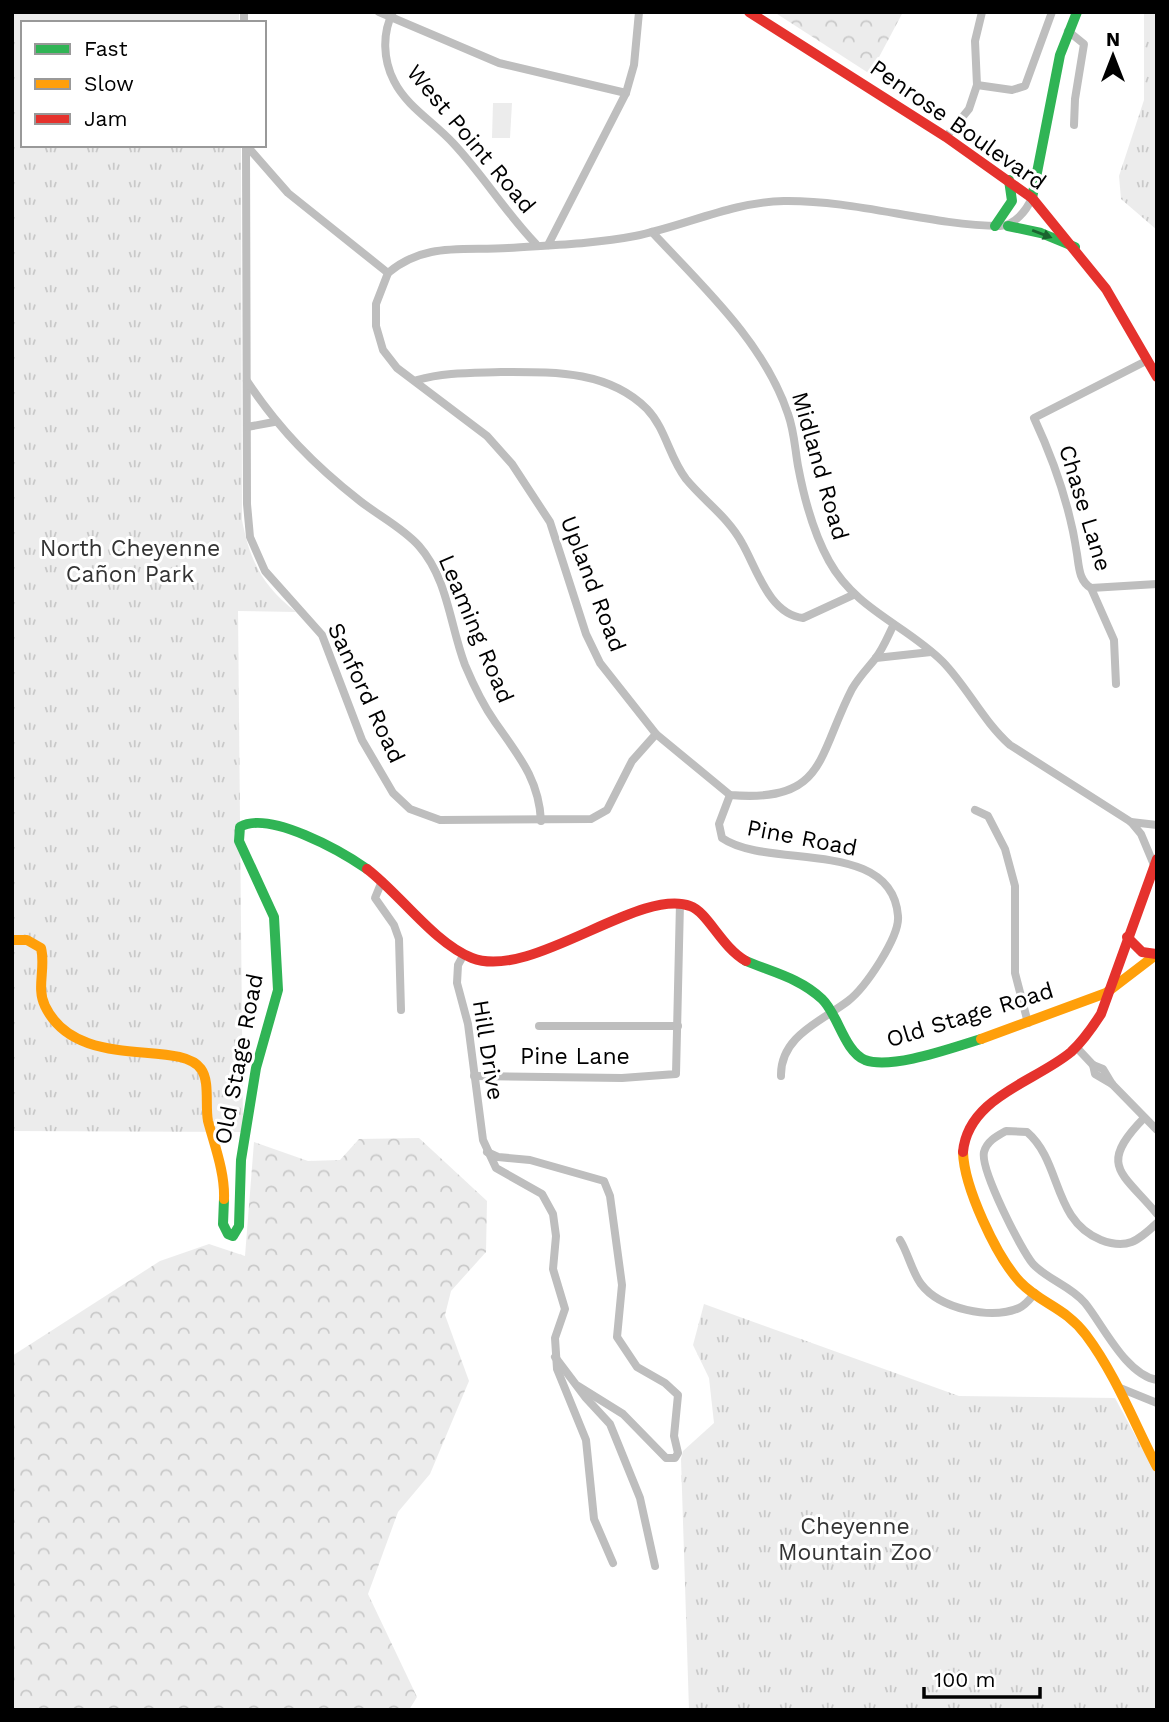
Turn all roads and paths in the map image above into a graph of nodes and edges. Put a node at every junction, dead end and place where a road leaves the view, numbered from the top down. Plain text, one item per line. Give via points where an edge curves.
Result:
1 (379, 12) edge
2 (639, 12) edge
3 (749, 12) edge
4 (982, 12) edge
5 (1052, 12) edge
6 (1077, 12) edge
7 (392, 14) edge
8 (1068, 31) junction
9 (977, 85) junction
10 (625, 93) junction
11 (1074, 125) dead end
12 (946, 137) junction
13 (246, 147) edge
14 (248, 147) edge
15 (1009, 180) junction
16 (1032, 198) junction
17 (995, 226) junction
18 (1008, 226) junction
19 (652, 232) junction
20 (536, 244) junction
21 (548, 245) junction
22 (1074, 247) junction
23 (387, 273) junction
24 (1148, 360) junction
25 (1157, 377) edge
26 (417, 380) junction
27 (247, 381) junction
28 (274, 422) junction
29 (247, 427) junction
30 (1157, 584) edge
31 (1091, 588) junction
32 (853, 595) junction
33 (893, 626) junction
34 (931, 652) junction
35 (876, 658) junction
36 (1116, 684) dead end
37 (656, 734) junction
38 (730, 795) junction
39 (975, 810) dead end
40 (541, 821) junction
41 (1131, 821) junction
42 (1157, 825) edge
43 (1156, 862) edge
44 (382, 881) junction
45 (680, 904) junction
46 (1127, 937) junction
47 (12, 940) edge
48 (464, 954) junction
49 (1156, 954) edge
50 (1107, 993) junction
51 (832, 1009) junction
52 (401, 1010) dead end
53 (1028, 1023) junction
54 (539, 1026) dead end
55 (678, 1026) junction
56 (1078, 1049) junction
57 (474, 1076) junction
58 (781, 1076) dead end
59 (1144, 1118) junction
60 (1157, 1130) edge
61 (487, 1152) junction
62 (1157, 1214) edge
63 (1157, 1223) edge
64 (900, 1240) dead end
65 (1035, 1293) junction
66 (555, 1357) junction
67 (1157, 1380) edge
68 (578, 1386) junction
69 (1119, 1388) junction
70 (1157, 1403) edge
71 (1157, 1467) edge
72 (613, 1563) dead end
73 (655, 1566) dead end

1 - 7 street
2 - 10 street via 634,65
3 - 12 street, Penrose Boulevard
4 - 9 street via 975,41
5 - 9 street via 1025,86 1012,90
6 - 8 street
7 - 10 street via 499,63
7 - 20 street, West Point Road via 386,53 400,91 454,144
8 - 11 street via 1084,44
8 - 16 street
9 - 12 street via 969,109
10 - 21 street
12 - 15 street, Penrose Boulevard
13 - 27 street, Sanford Road
14 - 23 street via 288,193
15 - 16 street, Penrose Boulevard
15 - 17 street via 1012,201
16 - 18 street
16 - 22 street, Penrose Boulevard
17 - 18 street
17 - 19 street via 786,201 744,205
18 -> 22 street
19 - 21 street
19 - 32 street, Midland Road via 724,310 770,376 790,417 817,536
20 - 21 street
20 - 23 street via 429,251
22 - 24 street, Penrose Boulevard via 1114,299
23 - 26 street, Upland Road via 376,304 379,339 397,368
24 - 25 street, Penrose Boulevard
24 - 31 street, Chase Lane via 1034,418 1068,509 1080,573
26 - 32 street via 438,374 543,372 575,374 612,385 655,418 680,470 726,519 781,608 803,618
26 - 37 street, Upland Road via 487,436 525,482 554,531 592,648
27 - 28 street, Leaming Road
27 - 29 street, Sanford Road
28 - 29 street
28 - 40 street, Leaming Road via 425,554 474,684 533,776
29 - 40 street, Sanford Road via 248,524 254,548 274,585 322,635 362,740 393,793 410,809 440,820
30 - 31 street, Chase Lane
31 - 36 street via 1114,640
32 - 33 street, Midland Road
33 - 34 street, Midland Road
33 - 35 street
34 - 35 street
34 - 41 street, Midland Road via 1010,745
35 - 38 street via 853,687 827,750 807,780 779,794
37 - 38 street, Upland Road
37 - 40 street, Sanford Road via 632,761 607,810 584,821
38 - 51 street, Pine Road via 719,830 728,842 851,865 880,879 893,894 898,924 890,945 856,995
39 - 53 street via 988,816 1011,866 1017,915 1015,972
41 - 42 street, Midland Road
41 - 43 street, Midland Road
43 - 46 street
44 - 47 street, Old Stage Road via 323,842 259,821 240,827 239,841 274,917 279,961 277,999 259,1054 243,1146 239,1226 233,1236 224,1230 222,1176 200,1068 175,1056 103,1048 60,1026 43,1004 45,963 40,948 30,940
44 - 48 street, Old Stage Road
44 - 52 street via 375,898 399,939
45 - 48 street, Old Stage Road via 597,927 502,963 489,964
45 - 51 street, Old Stage Road via 698,911 734,954 796,979
45 - 55 street
46 - 49 street via 1142,952
46 - 50 street
48 - 57 street, Hill Drive via 457,974
49 - 50 street
50 - 53 street, Old Stage Road
50 - 56 street via 1096,1025
51 - 53 street, Old Stage Road via 860,1057 882,1063
51 - 58 street, Pine Road via 796,1038 783,1058
54 - 55 street
55 - 57 street, Pine Lane via 676,1074 622,1079
56 - 59 street via 1095,1074 1112,1084
56 - 65 street via 993,1104 977,1118 964,1142 970,1186 1012,1272
57 - 61 street, Hill Drive
59 - 60 street
59 - 62 street via 1123,1141 1118,1163 1124,1178
61 - 66 street via 495,1168 542,1194 554,1214 553,1269 565,1309 555,1338
61 - 68 street via 591,1175 608,1187 622,1285 617,1337 637,1367 678,1395 674,1436 678,1453 666,1458 623,1414
63 - 67 street via 1127,1246 1087,1234 1075,1224 1038,1144 1027,1132 1006,1131 985,1148 987,1172 1030,1260 1079,1297 1132,1365
64 - 65 street via 920,1283 953,1305 981,1312 1008,1311 1024,1305
65 - 69 street via 1072,1318
66 - 68 street
66 - 72 street via 586,1440 592,1510
68 - 73 street via 611,1424 640,1498
69 - 70 street
69 - 71 street

